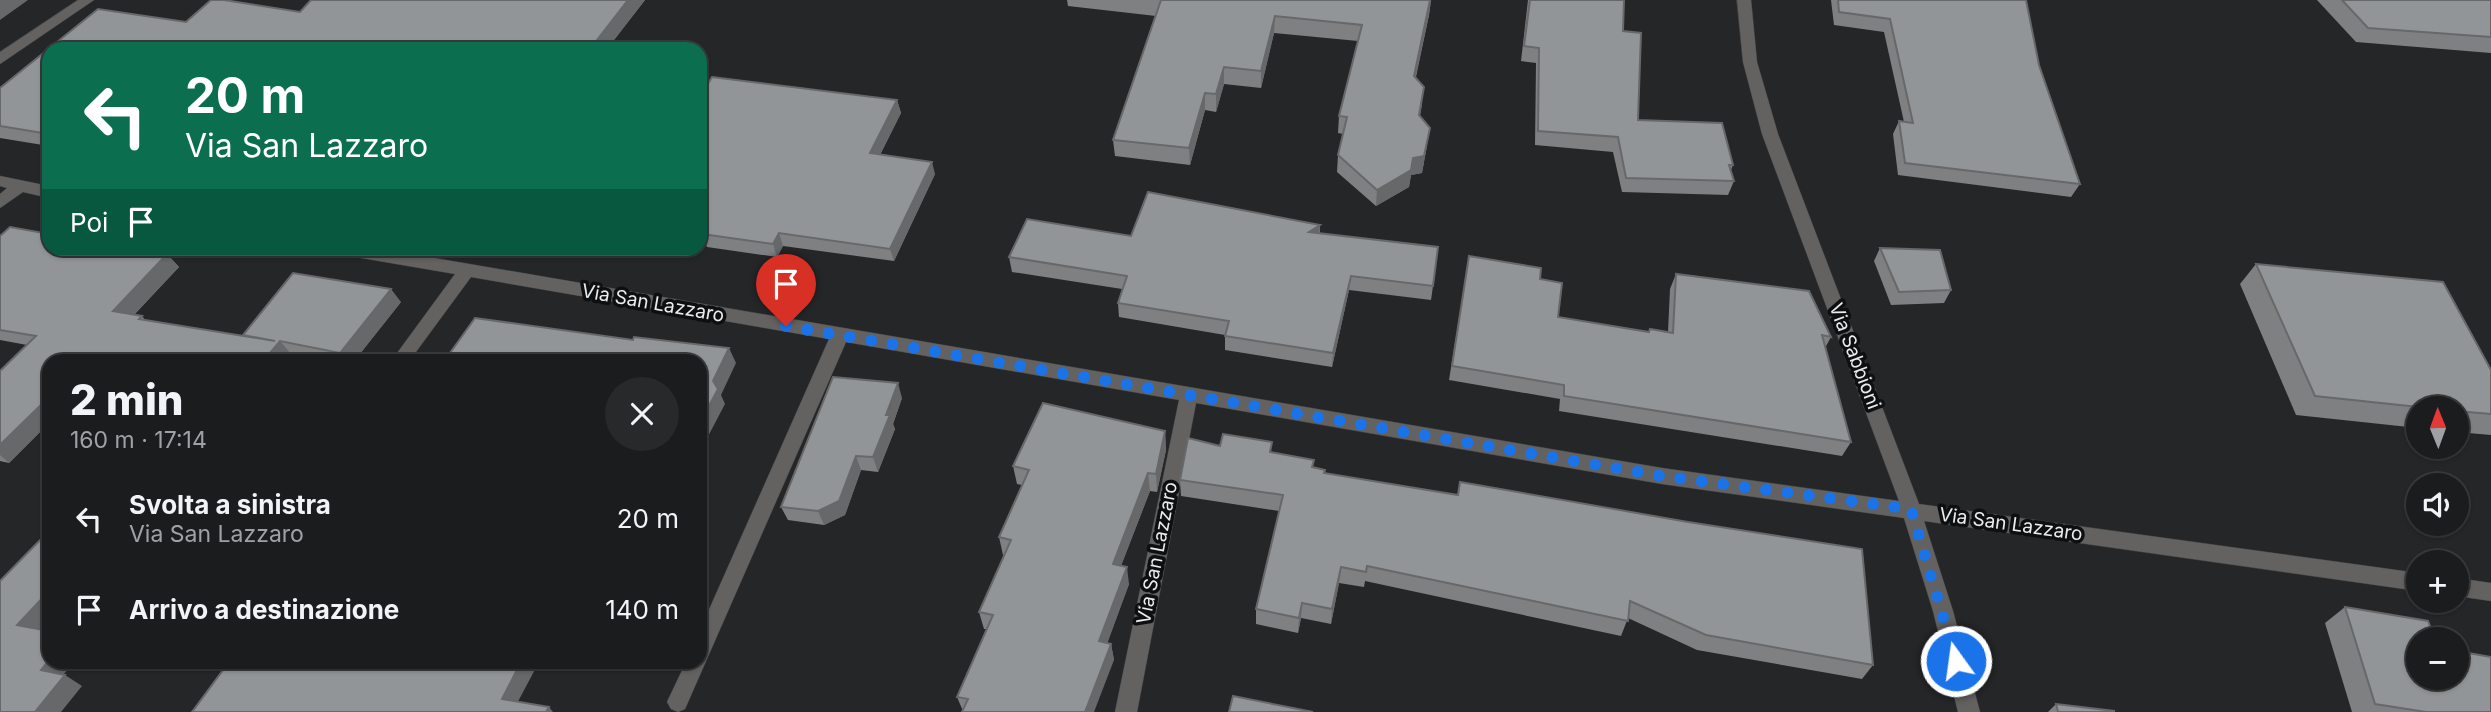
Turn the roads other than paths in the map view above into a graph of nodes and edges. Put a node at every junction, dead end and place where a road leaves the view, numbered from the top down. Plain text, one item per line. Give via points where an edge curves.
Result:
1 (87, 0) edge
2 (1744, 0) edge
3 (0, 59) edge
4 (0, 181) edge
5 (20, 186) junction
6 (42, 191) edge
7 (0, 202) edge
8 (383, 256) edge
9 (466, 271) junction
10 (840, 335) junction
11 (405, 354) edge
12 (1189, 394) junction
13 (1911, 509) junction
14 (2406, 580) edge
15 (2469, 589) edge
16 (2491, 592) edge
17 (707, 637) edge
18 (693, 669) edge
19 (678, 702) dead end
20 (1126, 712) edge
21 (1969, 712) edge

1 - 3 street
2 - 13 street, Via Sabbioni via 1750,62 1770,134
4 - 5 street
5 - 6 street
5 - 7 street
8 - 9 street, Via San Lazzaro
9 - 10 street, Via San Lazzaro
9 - 11 street
10 - 12 street, Via San Lazzaro
10 - 17 street
12 - 13 street, Via San Lazzaro via 1662,476
12 - 20 street, Via San Lazzaro
13 - 14 street, Via San Lazzaro
13 - 21 street, Via Sabbioni
15 - 16 street
18 - 19 street

